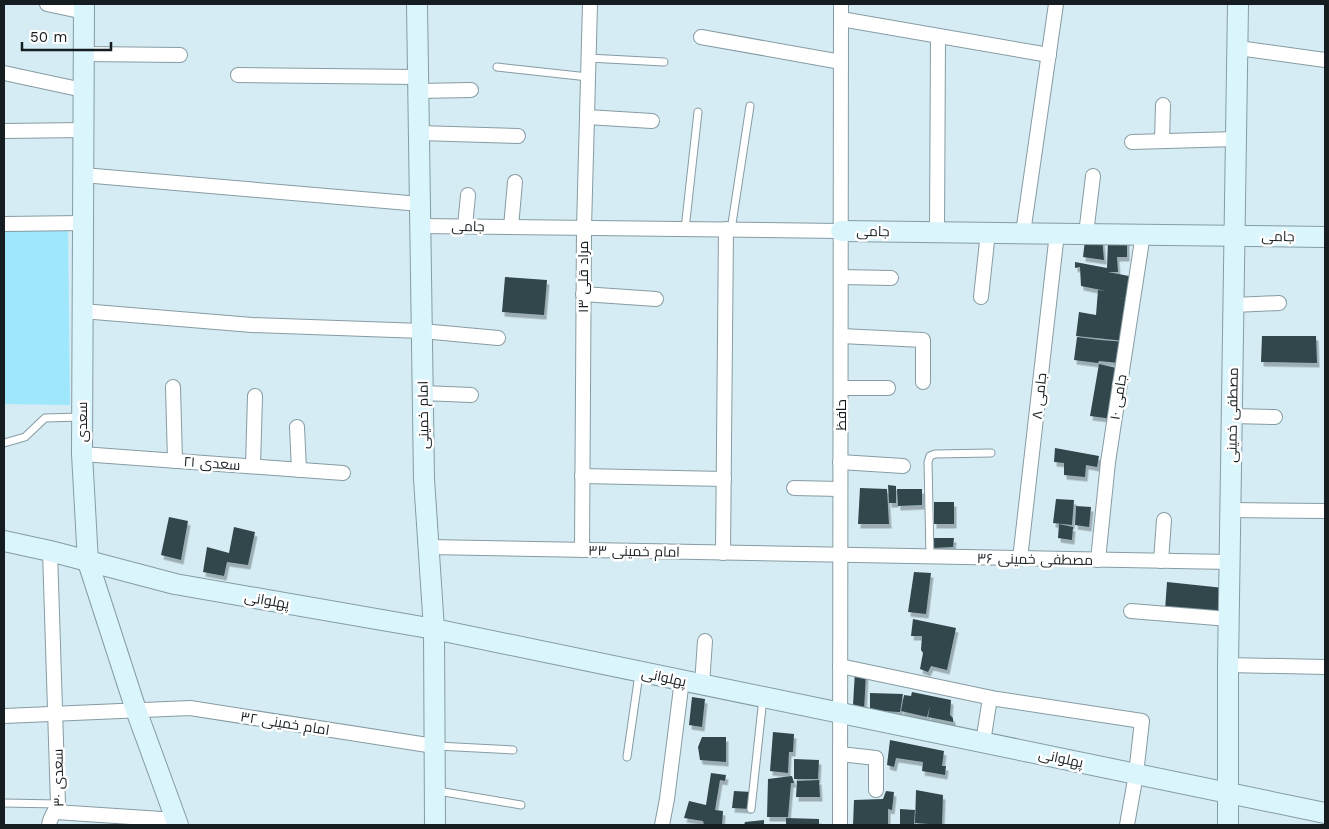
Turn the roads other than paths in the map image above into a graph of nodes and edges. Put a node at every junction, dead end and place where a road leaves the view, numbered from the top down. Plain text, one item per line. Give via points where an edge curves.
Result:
1 (46, 4) edge
2 (416, 4) edge
3 (590, 4) edge
4 (841, 4) edge
5 (1056, 4) edge
6 (1238, 4) edge
7 (84, 8) edge
8 (841, 19) junction
9 (938, 36) junction
10 (701, 37) dead end
11 (1238, 48) junction
12 (84, 54) junction
13 (180, 55) dead end
14 (1049, 55) junction
15 (588, 58) junction
16 (1325, 60) edge
17 (664, 62) dead end
18 (841, 62) junction
19 (497, 67) dead end
20 (4, 73) edge
21 (238, 75) dead end
22 (588, 77) junction
23 (418, 84) junction
24 (83, 90) junction
25 (471, 90) dead end
26 (1163, 105) dead end
27 (750, 106) dead end
28 (698, 112) dead end
29 (587, 117) junction
30 (652, 121) dead end
31 (83, 130) junction
32 (4, 131) edge
33 (418, 133) junction
34 (518, 136) dead end
35 (1236, 139) junction
36 (1162, 141) junction
37 (1132, 142) dead end
38 (83, 175) junction
39 (1093, 176) dead end
40 (516, 182) dead end
41 (468, 195) dead end
42 (420, 204) junction
43 (83, 223) junction
44 (4, 224) edge
45 (420, 226) junction
46 (466, 226) junction
47 (511, 227) junction
48 (584, 228) junction
49 (686, 229) junction
50 (728, 229) junction
51 (840, 231) junction
52 (937, 232) junction
53 (988, 232) junction
54 (1023, 233) junction
55 (1057, 233) junction
56 (1086, 234) junction
57 (1143, 234) junction
58 (1235, 235) junction
59 (1325, 237) edge
60 (841, 277) junction
61 (891, 278) dead end
62 (583, 294) junction
63 (981, 296) dead end
64 (656, 299) dead end
65 (1280, 303) dead end
66 (1234, 305) junction
67 (82, 311) junction
68 (422, 331) junction
69 (840, 336) junction
70 (498, 338) dead end
71 (923, 382) dead end
72 (173, 387) dead end
73 (840, 388) junction
74 (888, 388) dead end
75 (423, 393) junction
76 (471, 395) dead end
77 (255, 396) dead end
78 (1232, 416) junction
79 (1275, 416) dead end
80 (82, 417) junction
81 (297, 428) dead end
82 (4, 443) edge
83 (990, 453) dead end
84 (82, 454) junction
85 (175, 461) junction
86 (840, 462) junction
87 (253, 466) junction
88 (903, 466) dead end
89 (299, 470) junction
90 (343, 473) dead end
91 (582, 476) junction
92 (724, 479) junction
93 (794, 488) dead end
94 (840, 489) junction
95 (1231, 510) junction
96 (1325, 511) edge
97 (1164, 520) dead end
98 (4, 541) edge
99 (429, 547) junction
100 (582, 550) junction
101 (50, 551) junction
102 (724, 553) junction
103 (840, 555) junction
104 (930, 557) junction
105 (1020, 559) junction
106 (1098, 560) junction
107 (1161, 561) junction
108 (88, 562) junction
109 (1230, 562) junction
110 (1131, 611) dead end
111 (1229, 619) junction
112 (434, 629) junction
113 (705, 641) dead end
114 (1228, 665) junction
115 (840, 666) junction
116 (1325, 667) edge
117 (640, 672) junction
118 (682, 680) junction
119 (702, 684) junction
120 (763, 697) junction
121 (994, 698) junction
122 (136, 710) junction
123 (57, 713) junction
124 (840, 713) junction
125 (4, 716) edge
126 (983, 742) junction
127 (434, 746) junction
128 (513, 750) dead end
129 (840, 754) junction
130 (627, 757) dead end
131 (1136, 774) junction
132 (434, 790) junction
133 (876, 790) dead end
134 (1229, 793) junction
135 (4, 804) edge
136 (521, 804) dead end
137 (57, 808) junction
138 (751, 809) dead end
139 (1325, 813) edge
140 (178, 823) edge
141 (49, 825) edge
142 (435, 825) edge
143 (662, 825) edge
144 (840, 825) edge
145 (1127, 825) edge
146 (1228, 825) edge

1 - 7 street
2 - 23 main road, امام خمینی
3 - 15 street, مراد قلی ۱۳
4 - 8 street, حافظ
5 - 14 street
6 - 11 main road, مصطفی خمینی
7 - 12 main road, سعدی
8 - 9 street
8 - 18 street, حافظ
9 - 14 street
9 - 52 street
10 - 18 street
11 - 16 street
11 - 35 main road, مصطفی خمینی
12 - 13 street
12 - 24 main road, سعدی
14 - 54 street
15 - 17 lane
15 - 22 street, مراد قلی ۱۳
18 - 51 street, حافظ
19 - 22 lane
20 - 24 street
21 - 23 street
22 - 29 street, مراد قلی ۱۳
23 - 25 street
23 - 33 main road, امام خمینی
24 - 31 main road, سعدی
26 - 36 street
27 - 50 lane
28 - 49 lane
29 - 30 street
29 - 48 street, مراد قلی ۱۳
31 - 32 street
31 - 38 main road, سعدی
33 - 34 street
33 - 42 main road, امام خمینی
35 - 36 street
35 - 58 main road, مصطفی خمینی
36 - 37 street
38 - 42 street
38 - 43 main road, سعدی
39 - 56 street
40 - 47 street
41 - 46 street
42 - 45 main road, امام خمینی
43 - 44 street
43 - 67 main road, سعدی
45 - 46 street, جامی
45 - 68 main road, امام خمینی
46 - 47 street, جامی
47 - 48 street, جامی
48 - 49 street, جامی
48 - 62 street, مراد قلی ۱۳
49 - 50 street, جامی
50 - 51 street, جامی
50 - 92 street
51 - 52 main road, جامی
51 - 60 street, حافظ
52 - 53 main road, جامی
53 - 54 main road, جامی
53 - 63 street
54 - 55 main road, جامی
55 - 56 main road, جامی
55 - 105 street, جامی ۸
56 - 57 main road, جامی
57 - 58 main road, جامی
57 - 106 street, جامی ۱۰ via 1108,462
58 - 59 main road, جامی
58 - 66 main road, مصطفی خمینی
60 - 61 street
60 - 69 street, حافظ
62 - 64 street
62 - 91 street, مراد قلی ۱۳
65 - 66 street
66 - 78 main road, مصطفی خمینی
67 - 68 street via 252,325
67 - 80 main road, سعدی
68 - 70 street
68 - 75 main road, امام خمینی
69 - 71 street via 923,340
69 - 73 street, حافظ
72 - 85 street
73 - 74 street
73 - 86 street, حافظ
75 - 76 street
75 - 99 main road, امام خمینی
77 - 87 street
78 - 79 street
78 - 95 main road, مصطفی خمینی
80 - 82 lane via 44,418 24,437
80 - 84 main road, سعدی
81 - 89 street
83 - 104 lane via 930,456
84 - 85 street, سعدی ۲۱
84 - 108 main road, سعدی
85 - 87 street, سعدی ۲۱
86 - 88 street
86 - 94 street, حافظ
87 - 89 street, سعدی ۲۱
89 - 90 street, سعدی ۲۱
91 - 92 street
91 - 100 street, مراد قلی ۱۳
92 - 102 street
93 - 94 street
94 - 103 street, حافظ
95 - 96 street
95 - 109 main road, مصطفی خمینی
97 - 107 street
98 - 101 main road, پهلوانی
99 - 100 street, امام خمینی ۳۳
99 - 112 main road, امام خمینی
100 - 102 street, امام خمینی ۳۳
101 - 108 main road, پهلوانی
101 - 123 street, سعدی ۳۰
102 - 103 street, امام خمینی ۳۳
103 - 104 street, مصطفی خمینی ۳۶
103 - 115 street, حافظ
104 - 105 street, مصطفی خمینی ۳۶
105 - 106 street, مصطفی خمینی ۳۶
106 - 107 street, مصطفی خمینی ۳۶
107 - 109 street, مصطفی خمینی ۳۶
108 - 112 main road, پهلوانی via 175,584
108 - 122 main road, سعدی
109 - 111 main road, مصطفی خمینی
110 - 111 street
111 - 114 main road, مصطفی خمینی
112 - 117 main road, پهلوانی
112 - 127 main road, امام خمینی
113 - 119 street
114 - 116 street
114 - 134 main road, مصطفی خمینی
115 - 121 street
115 - 124 street, حافظ
117 - 118 main road, پهلوانی
117 - 130 lane
118 - 119 main road, پهلوانی
118 - 143 street
119 - 120 main road, پهلوانی
120 - 124 main road, پهلوانی
120 - 138 lane
121 - 126 street
121 - 131 street via 1142,721
122 - 123 street, امام خمینی ۳۲
122 - 127 street, امام خمینی ۳۲ via 190,708
122 - 140 main road, سعدی
123 - 125 street, امام خمینی ۳۲
123 - 137 street, سعدی ۳۰
124 - 126 main road, پهلوانی
124 - 129 street, حافظ
126 - 131 main road, پهلوانی
127 - 128 lane
127 - 132 main road, امام خمینی
129 - 133 street via 876,758
129 - 144 street, حافظ
131 - 134 main road, پهلوانی
131 - 145 street
132 - 136 lane
132 - 142 main road, امام خمینی
134 - 139 main road, پهلوانی
134 - 146 main road, مصطفی خمینی
135 - 137 lane
137 - 140 street, سعدی ۳۰
137 - 141 street

